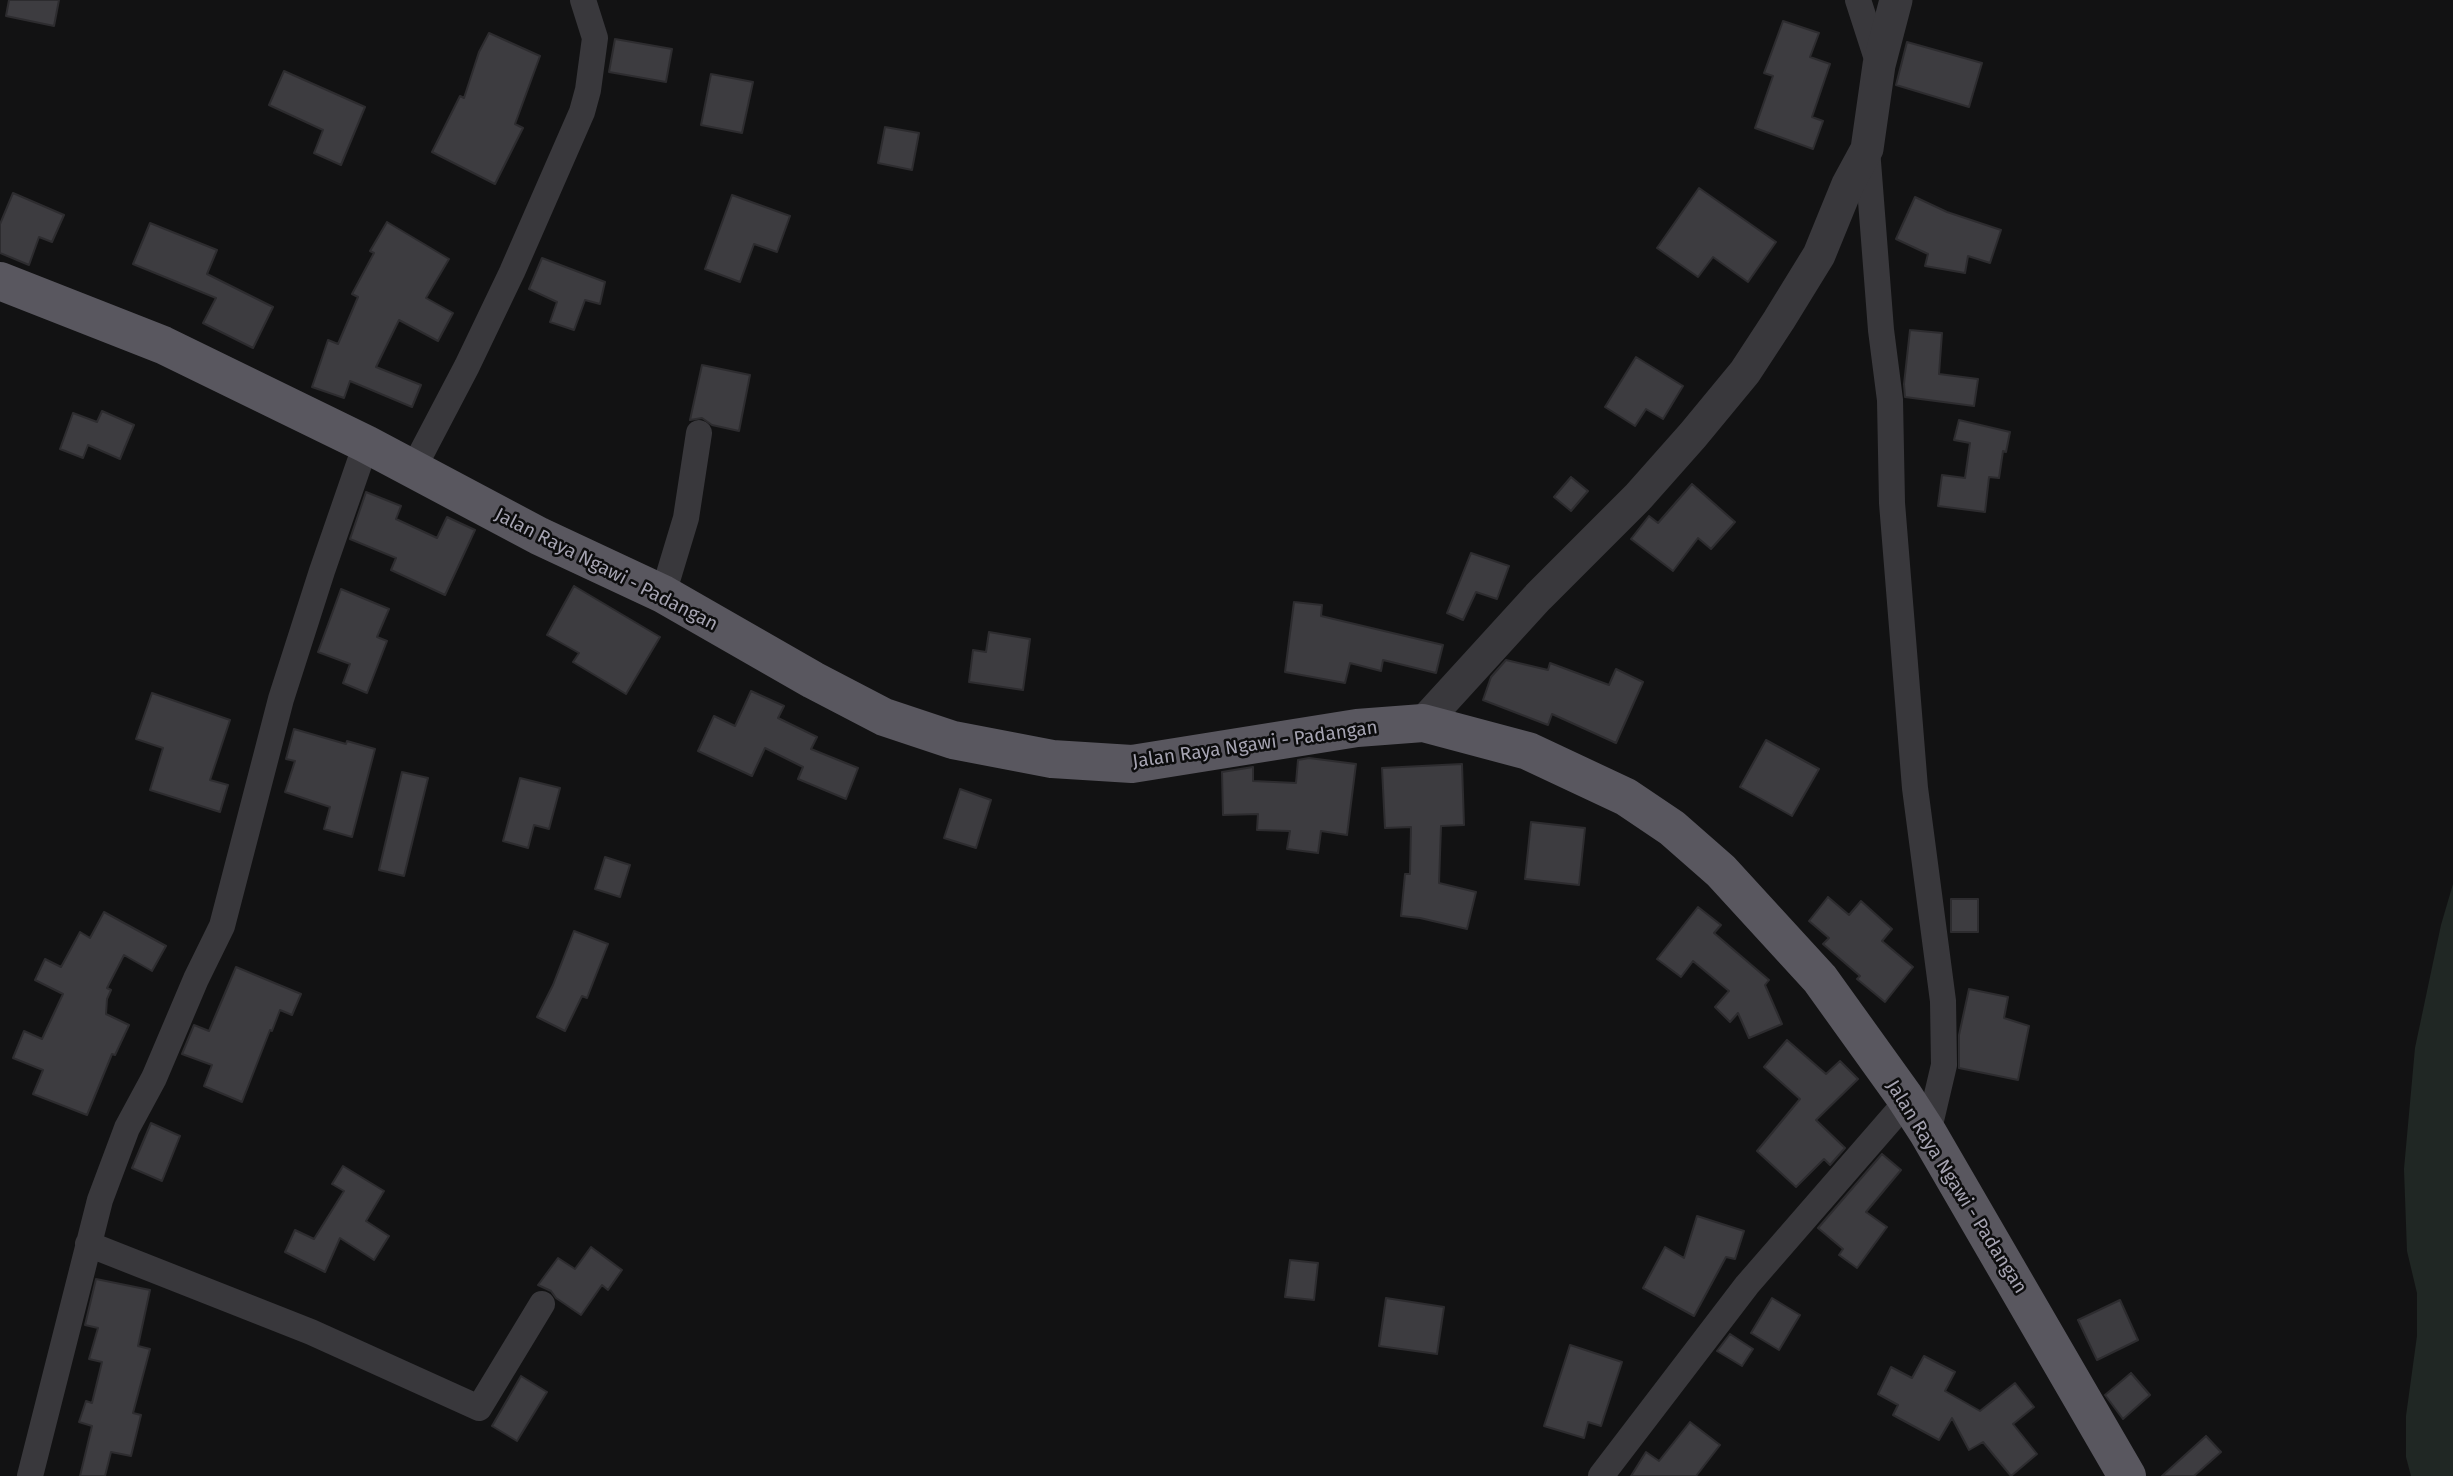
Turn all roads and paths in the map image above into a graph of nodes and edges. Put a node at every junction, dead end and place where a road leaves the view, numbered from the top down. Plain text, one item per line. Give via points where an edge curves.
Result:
1 (583, 0) edge
2 (1858, 0) edge
3 (1896, 0) edge
4 (1879, 65) junction
5 (1867, 149) junction
6 (0, 281) edge
7 (699, 433) dead end
8 (366, 444) junction
9 (412, 471) junction
10 (663, 594) junction
11 (1423, 723) junction
12 (1907, 1101) junction
13 (1927, 1133) junction
14 (88, 1244) junction
15 (542, 1304) dead end
16 (30, 1476) edge
17 (1601, 1476) edge
18 (2127, 1476) edge

1 - 9 street via 595,38 582,112 512,272
2 - 4 street
3 - 4 street
4 - 5 street
5 - 11 street via 1819,255 1745,372 1638,497 1538,597
5 - 13 street via 1890,400 1892,503 1915,788 1944,1001 1944,1065
6 - 8 highway, Jalan Raya Ngawi - Padangan via 163,345
7 - 10 street via 686,518
8 - 9 highway, Jalan Raya Ngawi - Padangan
8 - 14 street via 281,699 222,926 127,1129
9 - 10 highway, Jalan Raya Ngawi - Padangan
10 - 11 highway, Jalan Raya Ngawi - Padangan via 884,718 953,740 1052,759 1132,764 1357,728
11 - 12 highway, Jalan Raya Ngawi - Padangan via 1528,751 1626,796 1672,828 1721,871 1820,979
12 - 13 highway, Jalan Raya Ngawi - Padangan
12 - 17 street via 1746,1285
13 - 18 highway, Jalan Raya Ngawi - Padangan
14 - 15 street via 311,1332 479,1408
14 - 16 street

